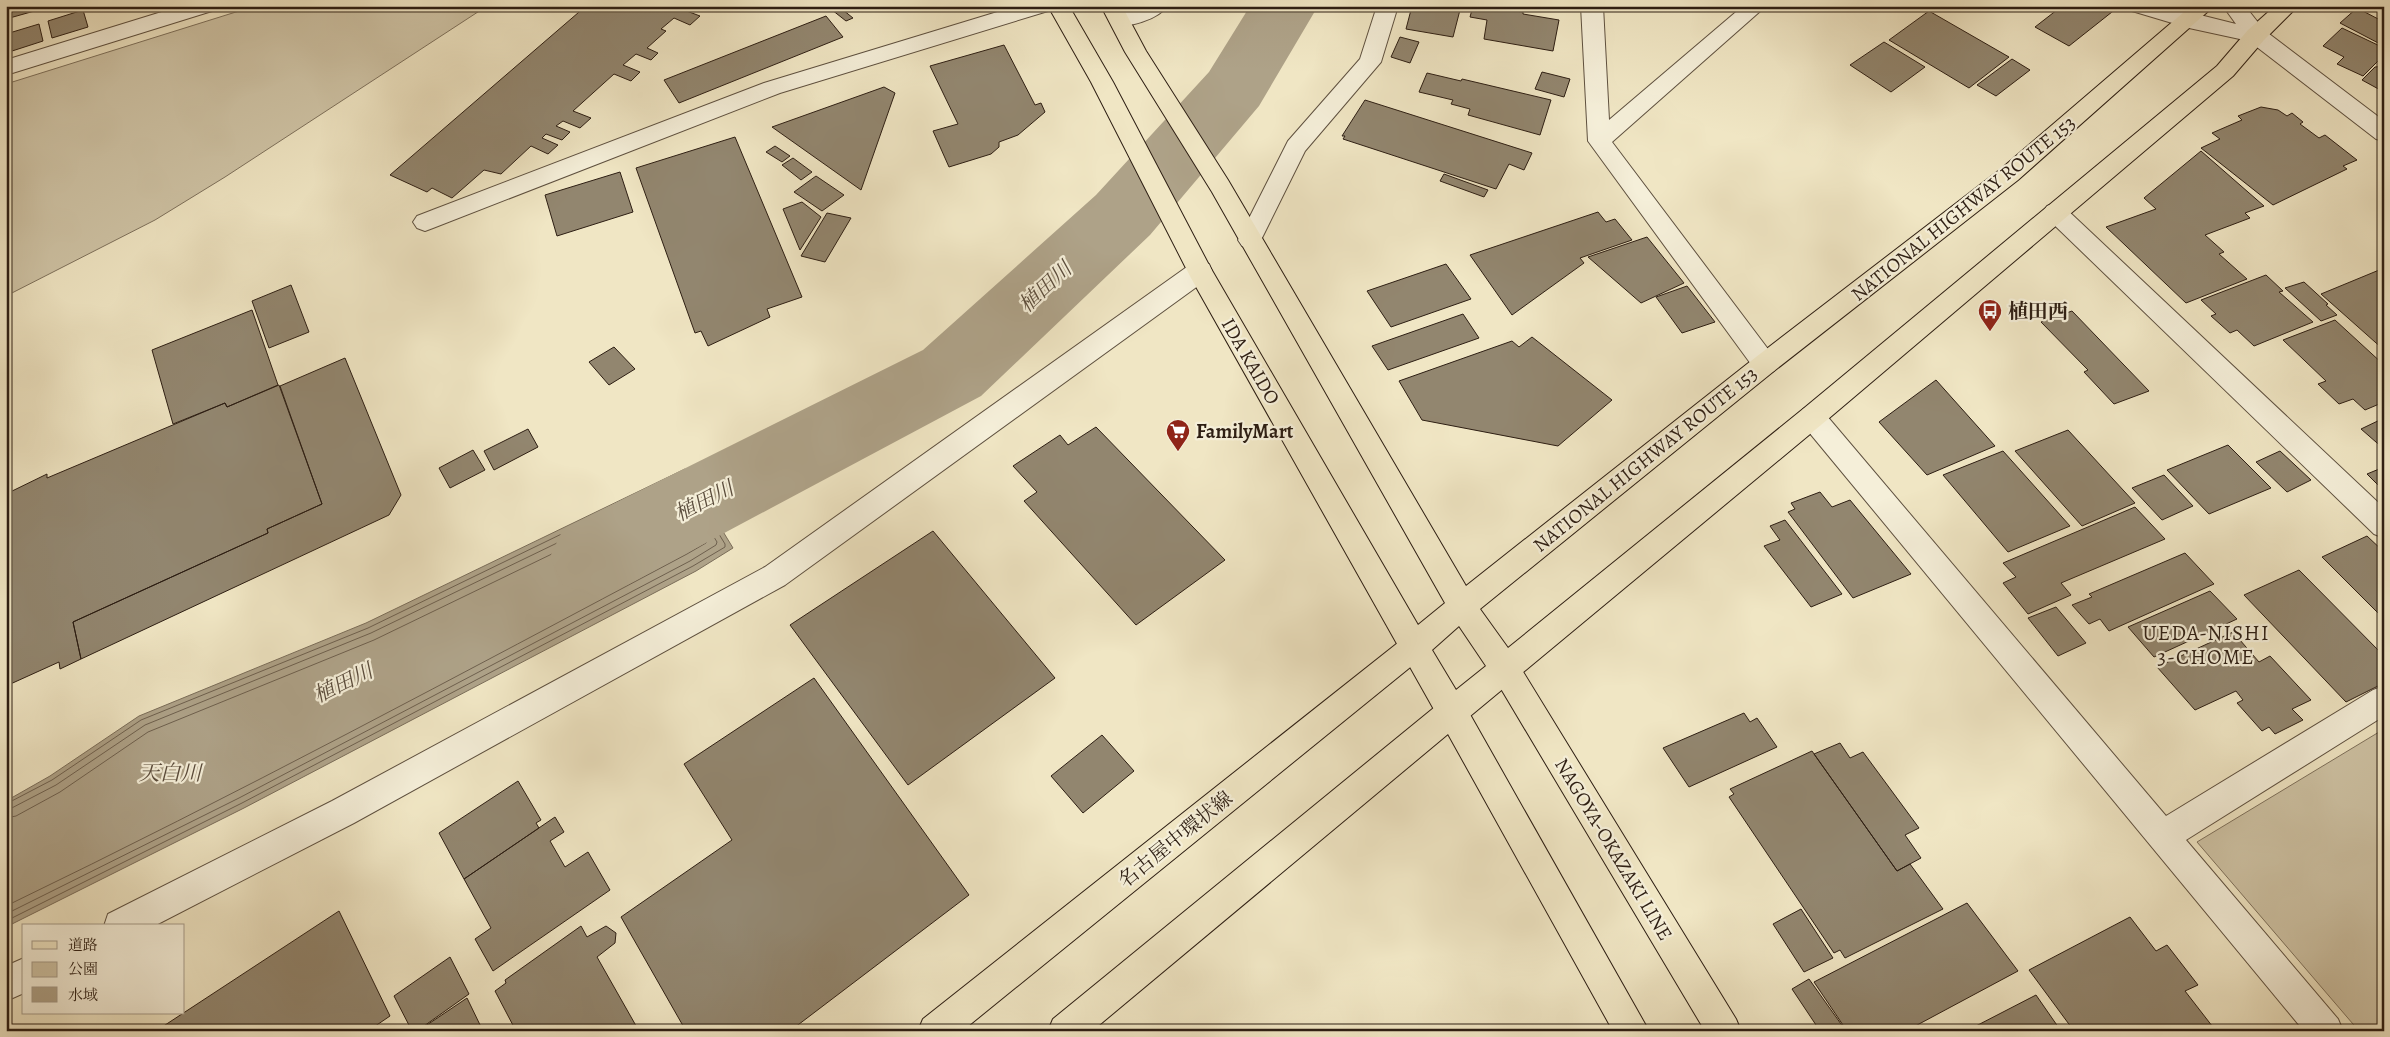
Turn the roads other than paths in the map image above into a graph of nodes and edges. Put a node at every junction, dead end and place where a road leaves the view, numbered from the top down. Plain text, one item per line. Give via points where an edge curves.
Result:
1 (205, 6) edge
2 (1041, 6) edge
3 (1058, 6) edge
4 (1157, 6) edge
5 (1388, 6) edge
6 (1592, 6) edge
7 (1756, 6) edge
8 (2139, 6) edge
9 (2233, 6) edge
10 (2288, 6) edge
11 (1116, 13) edge
12 (2197, 13) edge
13 (2256, 35) junction
14 (6, 68) edge
15 (2384, 133) edge
16 (1599, 141) junction
17 (2056, 212) junction
18 (425, 222) dead end
19 (1250, 240) junction
20 (1200, 271) junction
21 (1765, 364) junction
22 (1812, 417) junction
23 (2384, 526) edge
24 (1462, 606) junction
25 (1414, 647) junction
26 (1504, 667) junction
27 (2384, 700) edge
28 (1452, 712) junction
29 (2163, 836) junction
30 (124, 924) edge
31 (22, 976) edge
32 (6, 984) edge
33 (935, 1031) edge
34 (1065, 1031) edge
35 (1632, 1031) edge
36 (1724, 1031) edge
37 (2326, 1031) edge

1 - 14 street
2 - 18 street via 772,88
3 - 20 main road, IDA KAIDO via 1102,82
4 - 11 street via 1153,10
5 - 19 street via 1370,62 1296,147
6 - 16 street
7 - 16 street
8 - 12 street
9 - 13 street
10 - 13 main road
11 - 19 main road via 1136,52
12 - 13 street
12 - 21 main road, NATIONAL HIGHWAY ROUTE 153 via 2010,174
13 - 15 street
13 - 17 main road via 2225,71
16 - 21 street
17 - 22 main road
17 - 23 street
19 - 24 main road
20 - 25 main road, IDA KAIDO
20 - 30 street via 775,576 343,812
21 - 24 main road, NATIONAL HIGHWAY ROUTE 153
22 - 26 main road
22 - 29 street
24 - 25 main road, NATIONAL HIGHWAY ROUTE 153
24 - 26 main road, NAGOYA-OKAZAKI LINE
25 - 28 main road, IDA KAIDO
25 - 33 main road, 名古屋中環状線
26 - 28 main road
26 - 36 main road, NAGOYA-OKAZAKI LINE
27 - 29 street
28 - 34 main road
28 - 35 main road
29 - 37 street
31 - 32 street

